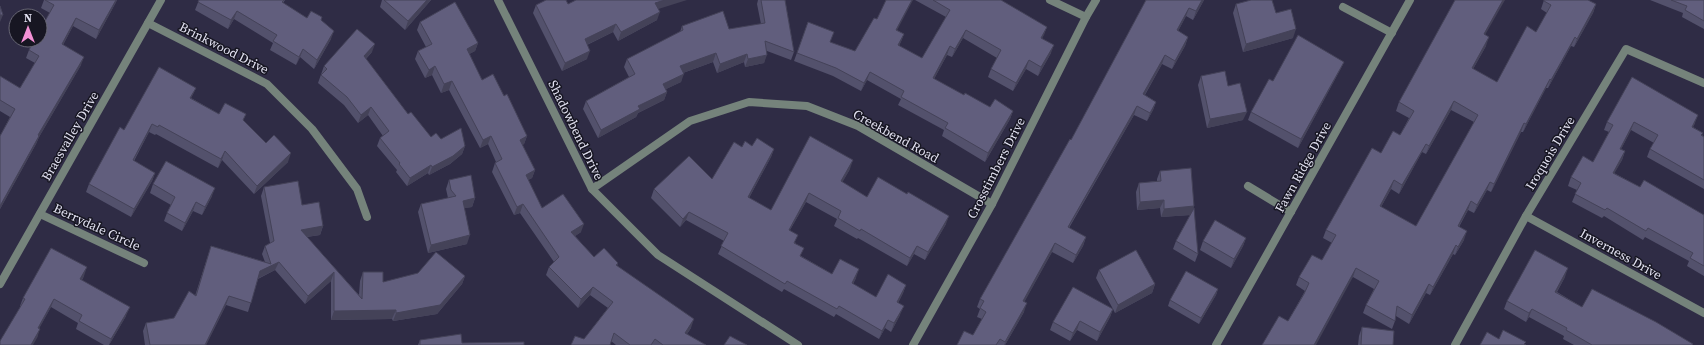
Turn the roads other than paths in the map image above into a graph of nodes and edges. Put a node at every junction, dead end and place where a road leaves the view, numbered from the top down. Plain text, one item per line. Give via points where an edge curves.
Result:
1 (161, 0) edge
2 (498, 0) edge
3 (1050, 0) edge
4 (1096, 0) edge
5 (1410, 0) edge
6 (1343, 7) dead end
7 (1086, 17) junction
8 (148, 23) junction
9 (1392, 33) junction
10 (1704, 83) edge
11 (1248, 186) dead end
12 (592, 189) junction
13 (992, 204) junction
14 (1291, 212) junction
15 (40, 214) junction
16 (1526, 216) junction
17 (367, 217) dead end
18 (144, 262) dead end
19 (0, 284) edge
20 (1704, 313) edge
21 (798, 345) edge
22 (914, 345) edge
23 (1216, 345) edge
24 (1455, 345) edge

1 - 8 street, Braesvalley Drive
2 - 12 street, Shadowbend Drive
3 - 7 street
4 - 7 street, Crosstimbers Drive
5 - 9 street, Fawn Ridge Drive
6 - 9 street
7 - 13 street, Crosstimbers Drive
8 - 15 street, Braesvalley Drive
8 - 17 street, Brinkwood Drive via 267,84 312,129 357,189
9 - 14 street, Fawn Ridge Drive
10 - 16 street, Iroquois Drive via 1626,50
11 - 14 street
12 - 13 street, Creekbend Road via 690,120 749,102 807,106 858,126
12 - 21 street, Shadowbend Drive via 658,255
13 - 22 street, Crosstimbers Drive
14 - 23 street, Fawn Ridge Drive
15 - 18 street, Berrydale Circle
15 - 19 street, Braesvalley Drive
16 - 20 street, Inverness Drive
16 - 24 street, Iroquois Drive

